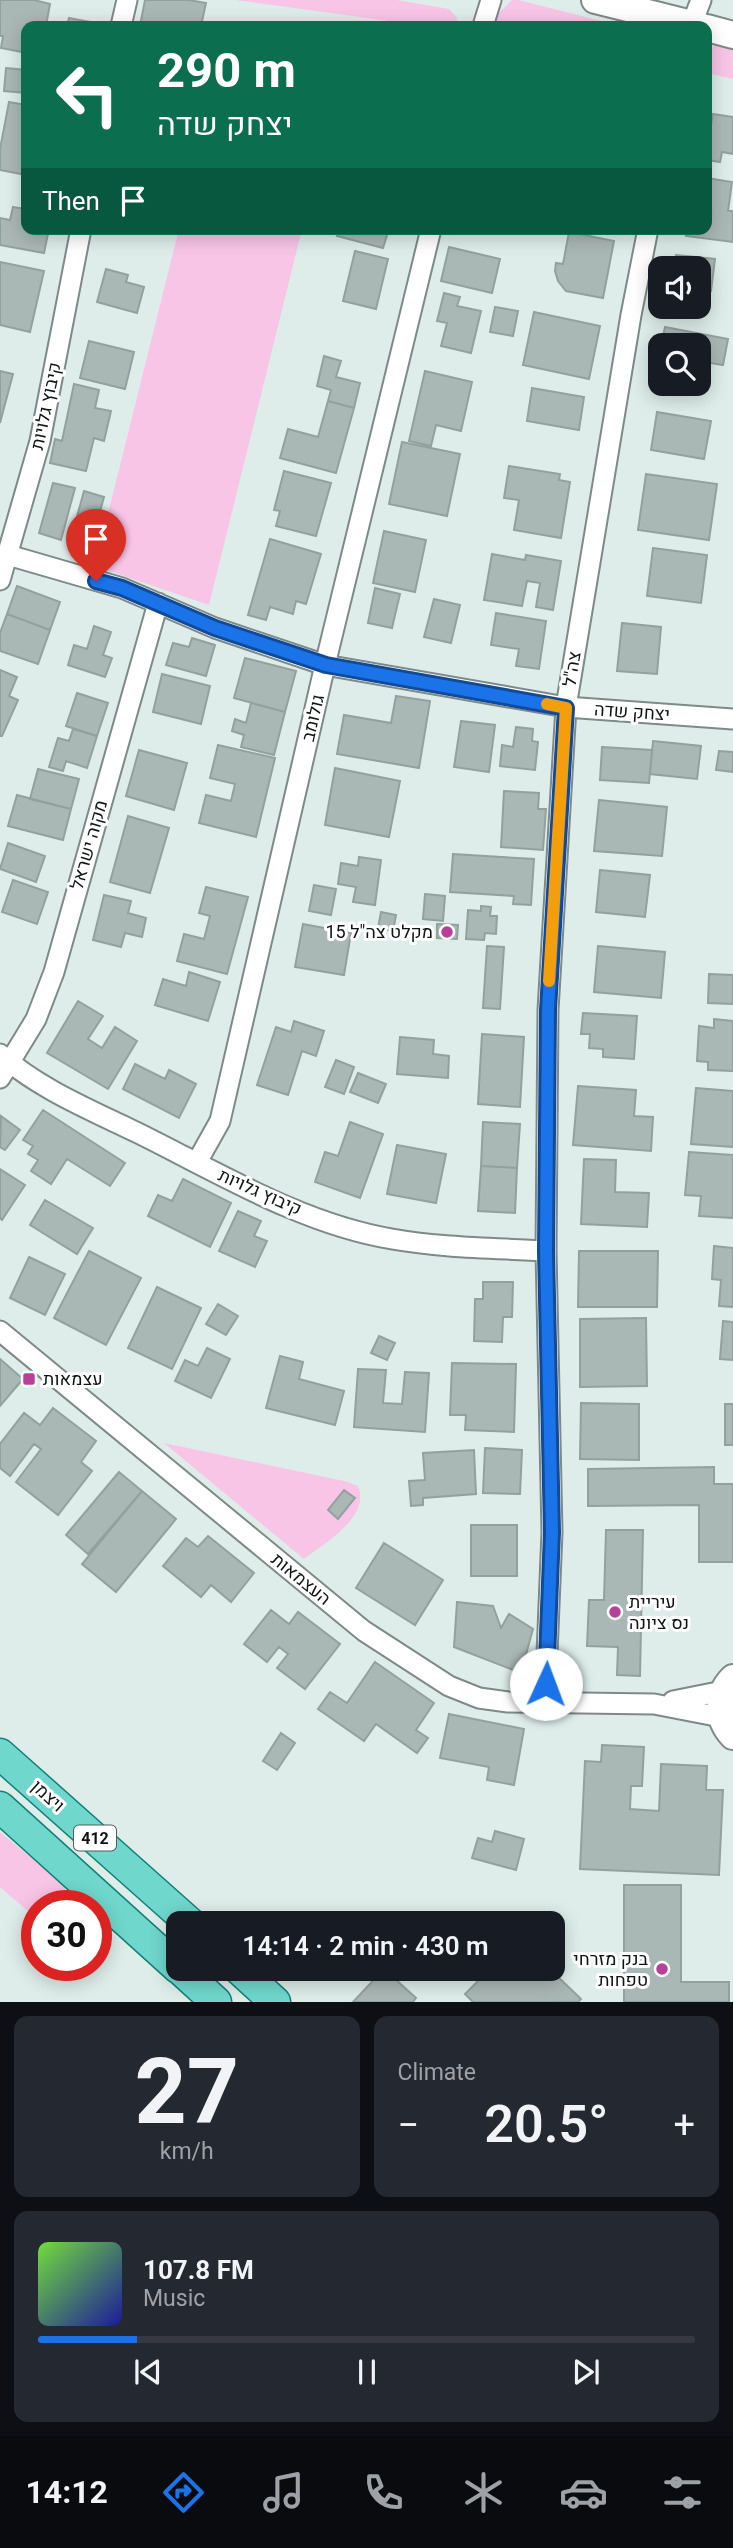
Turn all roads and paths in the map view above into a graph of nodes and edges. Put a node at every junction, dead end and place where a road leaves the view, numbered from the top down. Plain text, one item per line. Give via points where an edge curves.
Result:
1 (127, 0) edge
2 (491, 0) edge
3 (595, 0) edge
4 (122, 21) edge
5 (485, 21) edge
6 (698, 21) edge
7 (712, 27) edge
8 (733, 35) edge
9 (80, 235) edge
10 (430, 235) edge
11 (647, 235) edge
12 (8, 555) junction
13 (0, 580) edge
14 (158, 603) junction
15 (326, 665) junction
16 (566, 708) junction
17 (733, 719) edge
18 (4, 1065) edge
19 (197, 1163) junction
20 (546, 1251) junction
21 (0, 1331) edge
22 (545, 1703) junction
23 (728, 1705) edge
24 (0, 1754) edge
25 (0, 1807) edge
26 (177, 1911) edge
27 (166, 1956) edge
28 (193, 1981) edge
29 (252, 1981) edge
30 (216, 2002) edge
31 (275, 2002) edge

1 - 4 street
2 - 5 street
3 - 6 street
7 - 8 street
9 - 12 street, קיבוץ גלויות via 40,441
10 - 15 street, גולומב
11 - 16 street, צה"ל
12 - 13 street, קיבוץ גלויות
12 - 14 street, יצחק שדה
14 - 15 street, יצחק שדה via 215,628
14 - 18 street, מקוה ישראל via 54,972 36,1019
15 - 16 street, יצחק שדה
15 - 19 street, גולומב via 220,1121
16 - 17 street, יצחק שדה
16 - 20 street, צה"ל via 548,1010
18 - 19 street, קיבוץ גלויות
19 - 20 street, קיבוץ גלויות via 304,1213 391,1239
20 - 22 street, צה"ל via 552,1532
21 - 22 street, העצמאות via 364,1631 449,1686 479,1698
22 - 23 street, העצמאות
24 - 26 main road, ויצמן / 412
25 - 27 main road, 412
28 - 30 main road, 412
29 - 31 main road

